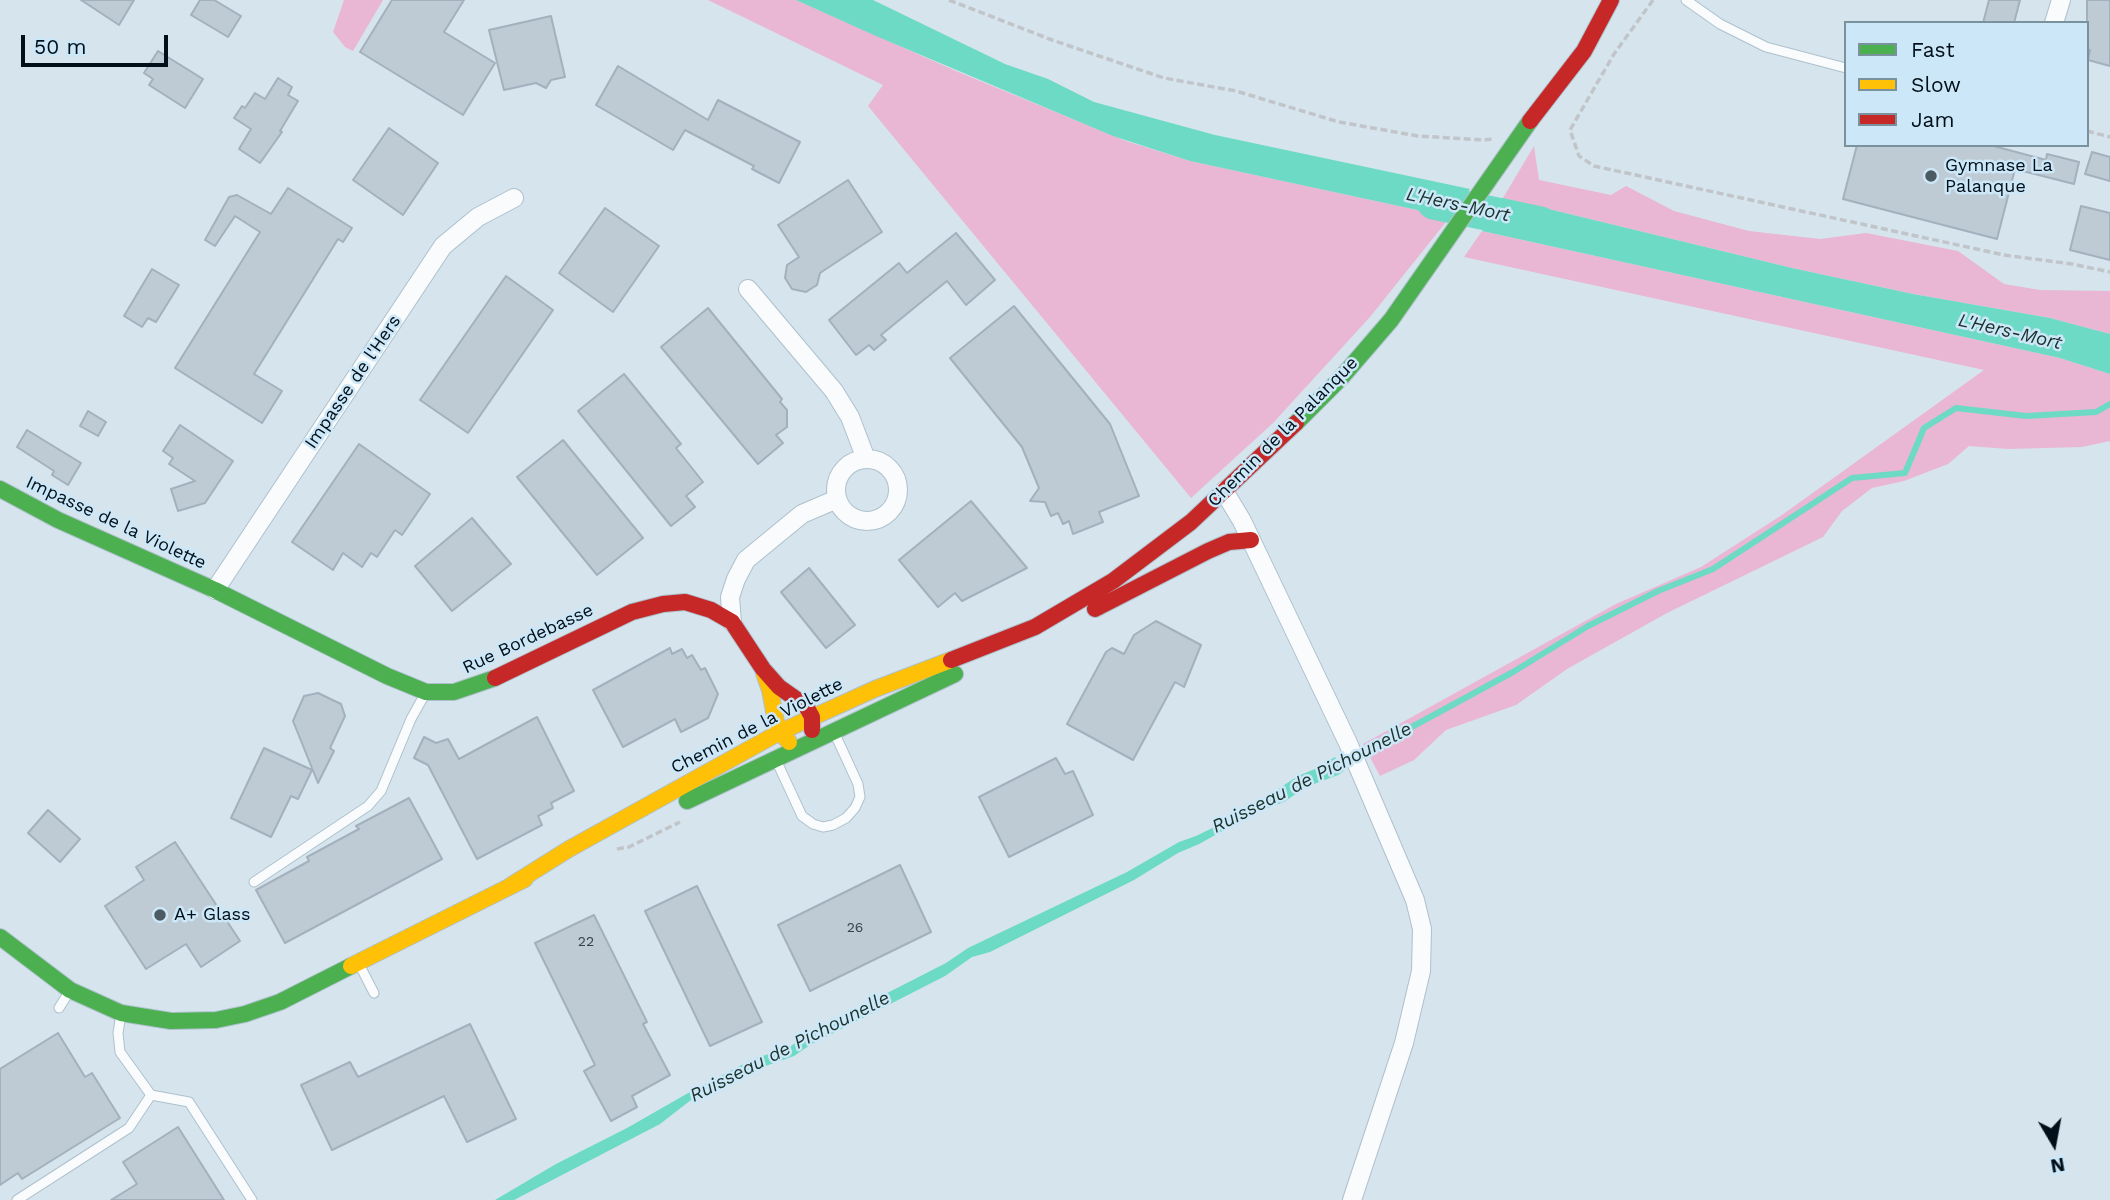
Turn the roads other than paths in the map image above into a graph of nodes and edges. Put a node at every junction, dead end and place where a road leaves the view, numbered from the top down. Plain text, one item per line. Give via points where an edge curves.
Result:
1 (1611, 0) edge
2 (2061, 0) edge
3 (1690, 1) edge
4 (1587, 11) dead end
5 (2055, 21) edge
6 (1844, 67) edge
7 (1544, 101) junction
8 (514, 198) dead end
9 (748, 289) dead end
10 (866, 459) junction
11 (0, 489) edge
12 (1224, 491) junction
13 (837, 499) junction
14 (1191, 522) joint
15 (1251, 540) junction
16 (215, 590) junction
17 (732, 622) junction
18 (1035, 627) junction
19 (1015, 645) junction
20 (762, 669) junction
21 (426, 692) junction
22 (819, 714) junction
23 (834, 732) junction
24 (773, 736) junction
25 (804, 745) junction
26 (775, 758) junction
27 (254, 882) dead end
28 (510, 886) junction
29 (0, 937) edge
30 (358, 962) junction
31 (70, 990) junction
32 (374, 993) dead end
33 (59, 1008) dead end
34 (121, 1013) junction
35 (151, 1095) junction
36 (17, 1200) edge
37 (252, 1200) edge
38 (1352, 1200) edge

1 - 7 street, Chemin de la Palanque via 1584,51
2 - 5 street
3 - 6 lane via 1720,24 1766,47
4 - 7 street, Chemin de la Palanque
7 - 12 street, Chemin de la Palanque via 1391,320 1341,378
8 - 16 street, Impasse de l'Hers via 478,218 443,246
9 - 10 street via 834,391
10 - 13 street via 845,468 836,488
10 - 13 street via 879,461 898,482 893,508 883,518 869,522 855,519
11 - 16 street, Impasse de la Violette
12 - 14 street, Chemin de la Palanque
12 - 15 street
13 - 17 street via 802,514 746,560 730,597
14 - 18 street, Chemin de la Violette via 1114,581
15 - 19 street, Chemin de la Violette via 1229,542 1208,551 1045,635
15 - 38 street via 1361,772 1415,900 1422,929 1421,971 1404,1043
16 - 21 street, Rue Bordebasse
17 - 20 street
17 - 21 street, Rue Bordebasse via 684,602 663,604 632,612 485,683 454,692
18 - 19 street, Chemin de la Violette
18 - 22 street, Chemin de la Violette
19 - 23 street, Chemin de la Violette
20 - 22 street via 779,687
20 - 24 street via 770,690
21 - 27 lane via 381,791 368,806
22 - 23 lane
22 - 24 street, Chemin de la Violette
22 - 25 street
23 - 25 street, Chemin de la Violette
23 - 26 lane via 860,797 846,818 833,825 823,827 802,816
24 - 25 street
24 - 26 lane
24 - 28 street, Chemin de la Violette
25 - 26 street, Chemin de la Violette
26 - 28 street, Chemin de la Violette
28 - 30 street, Chemin de la Violette
29 - 31 street, Chemin de la Violette via 34,958
30 - 32 lane
30 - 34 street, Chemin de la Violette via 280,1002 245,1014 171,1021
31 - 33 lane
31 - 34 street, Chemin de la Violette
34 - 35 lane via 120,1052
35 - 36 lane via 129,1128
35 - 37 lane via 189,1102

